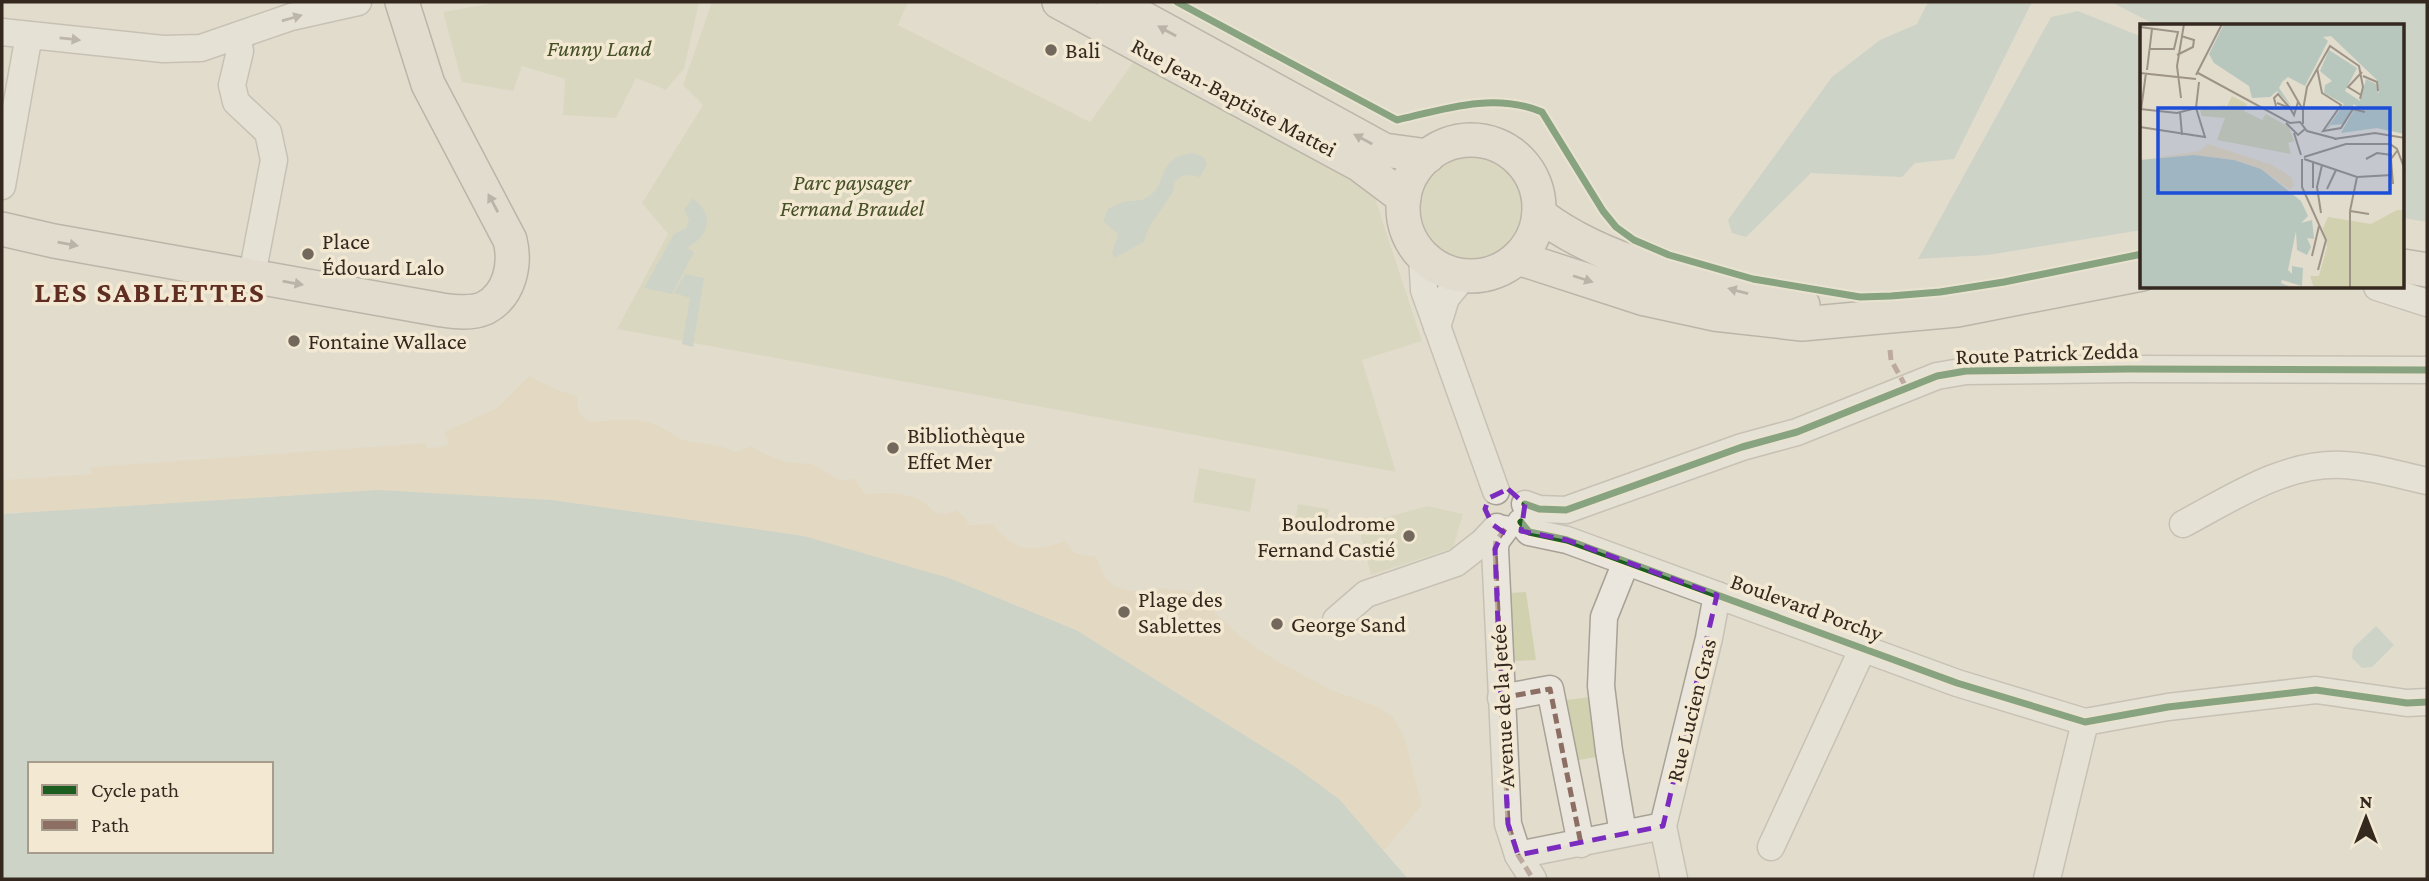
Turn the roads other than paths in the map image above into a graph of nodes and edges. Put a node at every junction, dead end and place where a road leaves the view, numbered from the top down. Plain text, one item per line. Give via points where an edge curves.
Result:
1 (358, 2) edge
2 (402, 2) edge
3 (1059, 2) edge
4 (1114, 2) edge
5 (2, 32) edge
6 (29, 35) junction
7 (237, 36) junction
8 (1428, 156) junction
9 (2, 186) edge
10 (1404, 198) junction
11 (1539, 214) junction
12 (2, 229) edge
13 (1422, 256) junction
14 (1518, 258) junction
15 (2404, 266) edge
16 (2427, 270) edge
17 (2140, 274) edge
18 (251, 275) junction
19 (1464, 276) junction
20 (2383, 289) edge
21 (2427, 303) edge
22 (1878, 317) junction
23 (1437, 327) junction
24 (2427, 370) edge
25 (2427, 481) edge
26 (1496, 491) junction
27 (1520, 519) junction
28 (2183, 524) dead end
29 (1626, 562) junction
30 (1717, 595) junction
31 (1336, 620) dead end
32 (1863, 648) junction
33 (1501, 698) junction
34 (2427, 702) edge
35 (2085, 722) junction
36 (1663, 825) junction
37 (1623, 833) junction
38 (1580, 844) junction
39 (1770, 847) dead end
40 (1518, 855) junction
41 (1533, 879) edge
42 (1674, 879) edge
43 (2047, 879) edge

7 -> 1 street via 291,17
18 -> 2 main road via 464,312 484,309 496,301 509,281 513,251 505,227 428,84
3 - 10 main road, Rue Jean-Baptiste Mattei via 1360,165
8 -> 4 main road, Rue Jean-Baptiste Mattei via 1384,150
5 - 6 street
6 -> 7 street via 163,49 201,48
6 - 9 street
7 - 18 street via 240,51 232,85 236,102 268,132 274,160
8 - 10 main road via 1408,182
8 - 11 main road via 1466,141 1507,151 1532,178
10 - 13 main road via 1410,239
11 - 14 main road via 1533,238
22 -> 11 main road via 1751,295 1635,264 1562,232
12 -> 18 main road
13 - 19 main road via 1441,269
13 - 23 street via 1424,290
14 - 19 main road via 1502,269
14 -> 22 main road via 1645,299 1714,314 1802,324
15 - 16 main road
17 - 22 main road via 1957,310
19 - 23 street via 1446,298
20 - 21 street
23 - 26 street
24 - 27 street, Route Patrick Zedda via 1966,371 1937,376 1797,432 1566,510
25 - 28 street via 2341,465 2295,470
26 - 27 street via 1514,491
26 - 27 street, Boulevard Porchy via 1485,509 1488,520
27 - 29 street, Boulevard Porchy
27 - 31 street via 1456,563 1366,594
27 - 33 street, Avenue de la Jetée via 1496,541 1495,550
29 - 30 street, Boulevard Porchy
29 - 37 street via 1604,617 1601,686
30 - 32 street, Boulevard Porchy
30 - 36 street, Rue Lucien Gras
32 - 35 street, Boulevard Porchy
32 - 39 street
33 - 38 street via 1550,689
33 - 40 street, Avenue de la Jetée via 1508,824
34 - 35 street via 2316,690
35 - 43 street
36 - 37 street
36 - 42 street
37 - 38 street
38 - 40 street
40 - 41 street, Avenue de la Jetée

